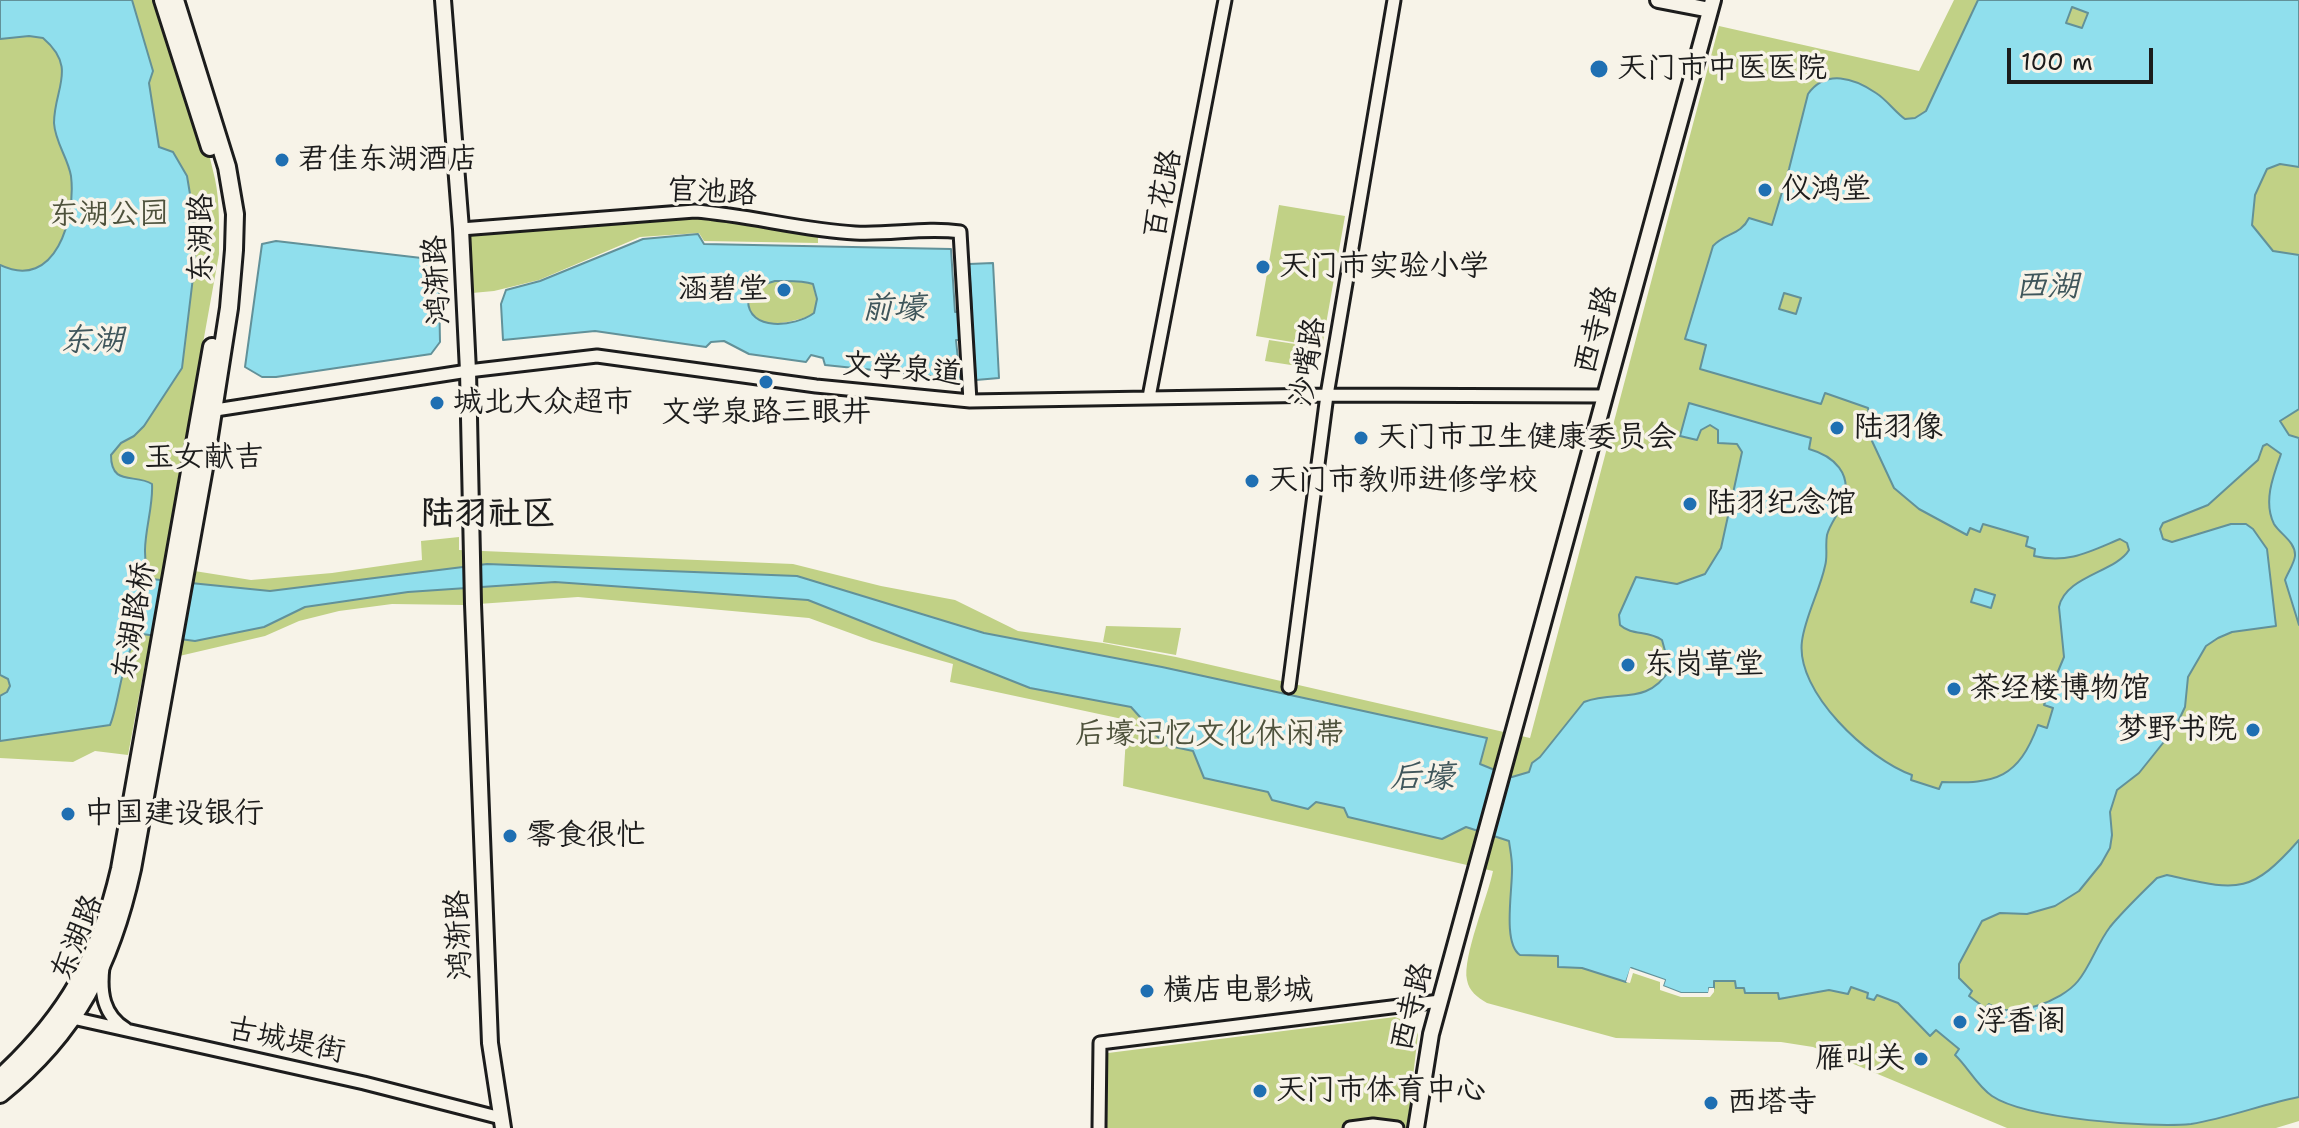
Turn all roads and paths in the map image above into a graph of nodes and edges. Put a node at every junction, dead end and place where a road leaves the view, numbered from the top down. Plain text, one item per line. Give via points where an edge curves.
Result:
1 (163, 0) edge
2 (175, 0) edge
3 (443, 0) edge
4 (1225, 0) edge
5 (1394, 0) edge
6 (1658, 0) edge
7 (1711, 5) edge
8 (461, 229) junction
9 (468, 371) junction
10 (1327, 395) junction
11 (1605, 396) junction
12 (1149, 397) junction
13 (970, 401) junction
14 (206, 411) junction
15 (195, 481) joint
16 (1289, 687) dead end
17 (143, 773) junction
18 (105, 958) junction
19 (1440, 1001) junction
20 (66, 1016) junction
21 (134, 1032) junction
22 (0, 1078) edge
23 (0, 1094) edge
24 (502, 1123) edge
25 (1099, 1128) edge
26 (1350, 1128) edge
27 (1397, 1128) edge
28 (1416, 1128) edge

1 - 14 main road, 东湖路 via 217,169 225,216
2 - 14 main road, 东湖路 via 227,167 235,214 231,288
3 - 8 street, 鸿渐路
4 - 12 street, 百花路
5 - 10 street, 沙嘴路
6 - 7 street
7 - 11 street, 西寺路
8 - 9 street, 鸿渐路
8 - 13 street, 官池路 via 695,211 852,233 960,232
9 - 13 street, 文学泉道 via 597,356
9 - 14 street, 文学泉道
9 - 24 street, 鸿渐路 via 490,1043
10 - 11 street, 文学泉道
10 - 12 street, 文学泉道
10 - 16 street, 沙嘴路
11 - 19 street, 西寺路
12 - 13 street, 文学泉道
14 - 15 main road, 东湖路
15 - 17 main road, 东湖路桥
17 - 18 main road, 东湖路 via 127,893
17 - 20 main road, 东湖路 via 110,907
18 - 20 main road, 东湖路
18 - 21 street via 105,1004 112,1018
19 - 25 street via 1100,1043
19 - 28 street, 西寺路
20 - 21 street, 古城堤街
20 - 22 main road, 东湖路
20 - 23 main road, 东湖路 via 44,1053
21 - 24 street, 古城堤街 via 364,1083
26 - 27 street

